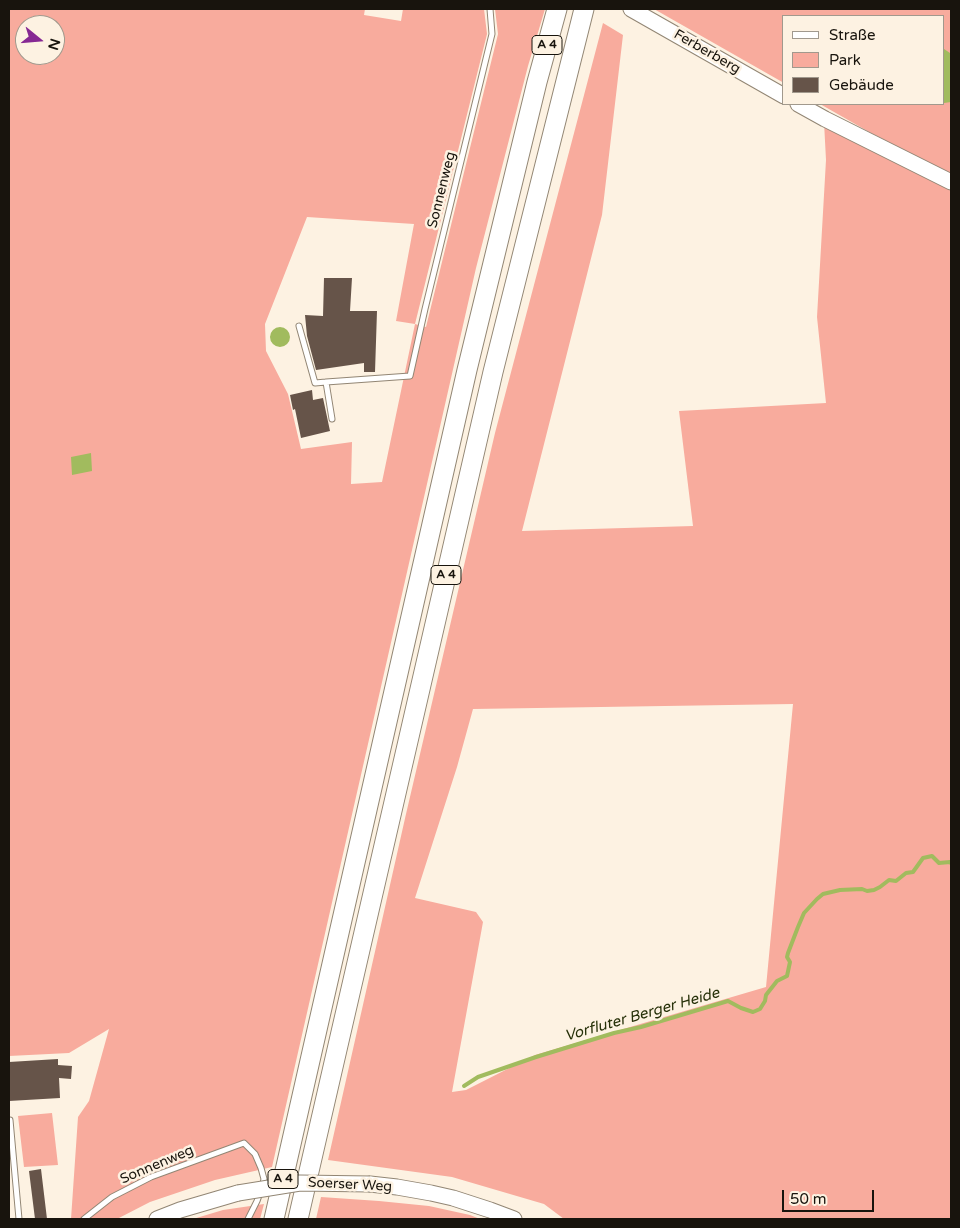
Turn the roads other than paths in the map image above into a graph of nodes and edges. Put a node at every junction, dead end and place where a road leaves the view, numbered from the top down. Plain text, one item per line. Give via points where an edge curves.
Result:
1 (490, 9) edge
2 (557, 9) edge
3 (584, 9) edge
4 (631, 9) edge
5 (782, 95) edge
6 (800, 105) edge
7 (951, 182) edge
8 (299, 326) dead end
9 (326, 382) junction
10 (332, 419) dead end
11 (10, 1120) dead end
12 (18, 1219) edge
13 (84, 1219) edge
14 (158, 1219) edge
15 (248, 1219) edge
16 (274, 1219) edge
17 (298, 1219) edge
18 (514, 1219) edge

1 - 9 lane, Sonnenweg via 492,34 410,376
2 - 16 highway, A 4 via 469,360
3 - 17 highway, A 4 via 492,372
4 - 5 main road, Ferberberg
6 - 7 main road
8 - 9 lane via 314,382
9 - 10 lane
11 - 12 lane
13 - 15 lane, Sonnenweg via 112,1197 151,1177 244,1143 255,1154 264,1179
14 - 18 main road, Soerser Weg, bridge via 238,1193 300,1183 397,1187 453,1198

